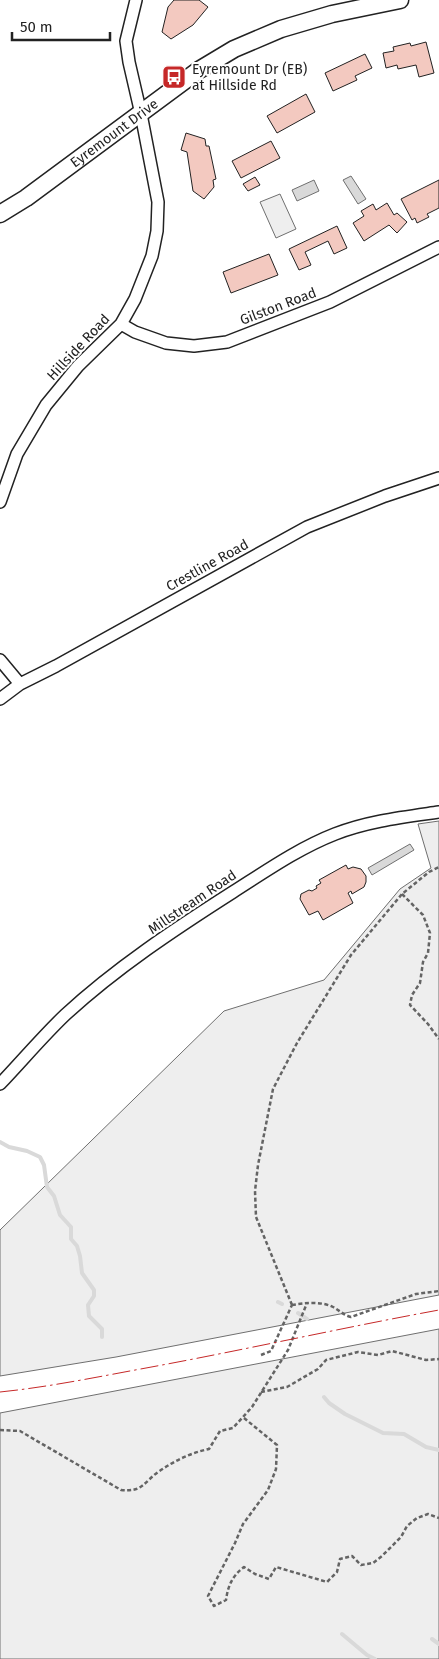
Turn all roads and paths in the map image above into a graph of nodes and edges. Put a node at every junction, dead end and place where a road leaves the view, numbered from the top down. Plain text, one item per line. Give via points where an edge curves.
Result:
1 (136, 0) edge
2 (400, 0) edge
3 (141, 114) junction
4 (0, 214) edge
5 (439, 248) edge
6 (122, 324) junction
7 (439, 478) edge
8 (0, 502) edge
9 (0, 660) edge
10 (20, 684) junction
11 (0, 699) edge
12 (439, 812) edge
13 (439, 867) edge
14 (402, 894) junction
15 (439, 1039) edge
16 (0, 1084) edge
17 (439, 1291) edge
18 (307, 1303) junction
19 (292, 1305) junction
20 (261, 1355) dead end
21 (439, 1359) edge
22 (261, 1392) junction
23 (244, 1418) junction
24 (0, 1430) edge
25 (439, 1518) edge

1 - 3 street, Hillside Road via 126,41
2 - 3 street, Eyremount Drive via 281,29 234,49 199,70
3 - 4 street, Eyremount Drive
3 - 6 street, Hillside Road via 158,202 158,231 152,256
5 - 6 street, Gilston Road via 330,302 227,342 194,346 166,344
6 - 8 street, Hillside Road via 78,366 46,405 17,454
7 - 10 street, Crestline Road via 307,528
9 - 10 street
10 - 11 street, Crestline Road
12 - 16 street, Millstream Road via 352,828 310,844 267,870 108,978 65,1015
13 - 14 path
14 - 15 path via 423,915 430,933 420,983 410,1005
14 - 19 path via 351,955 273,1089 258,1166 256,1217
17 - 18 path via 416,1294 351,1317 332,1306
18 - 19 path
18 - 22 path via 288,1350
19 - 20 path via 271,1351
21 - 22 path via 426,1360 392,1351 378,1355 358,1352 326,1360 318,1369 287,1387
22 - 23 path
23 - 24 path via 233,1428 220,1431 209,1449 190,1454 132,1491 121,1490 20,1431
23 - 25 path via 277,1445 276,1469 268,1490 242,1524 208,1596 214,1606 226,1600 234,1575 244,1567 269,1579 276,1567 327,1582 337,1572 340,1559 352,1556 361,1565 373,1563 417,1518 428,1514

